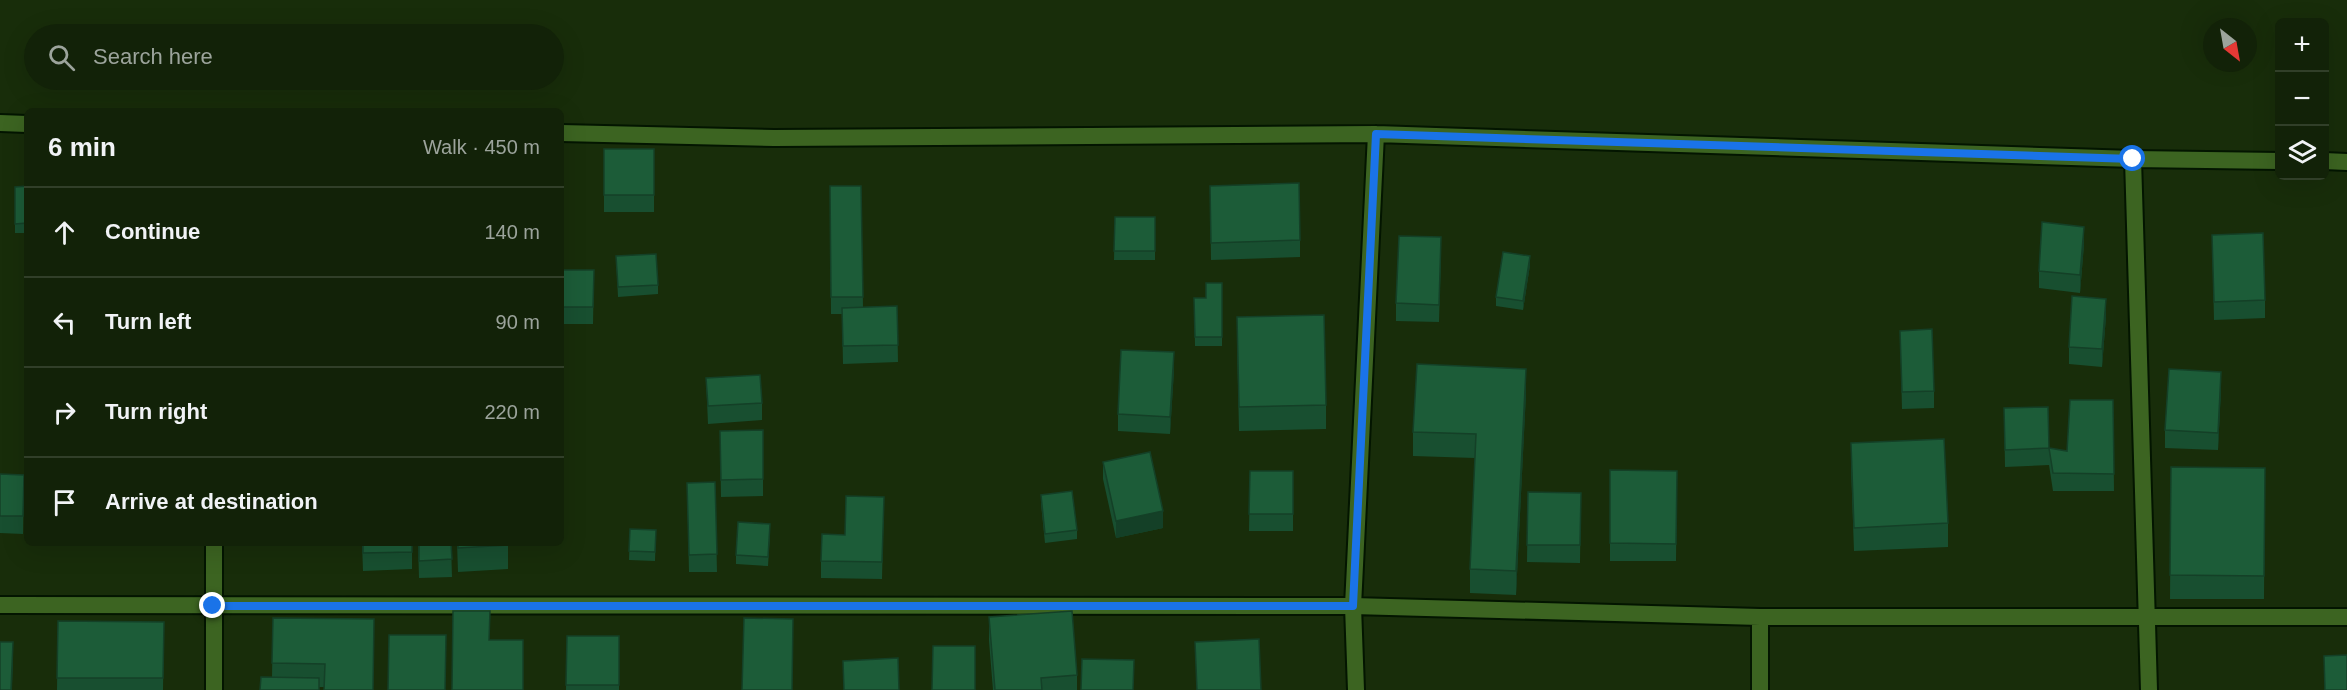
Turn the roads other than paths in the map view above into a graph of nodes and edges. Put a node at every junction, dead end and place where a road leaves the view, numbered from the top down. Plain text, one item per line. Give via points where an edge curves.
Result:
1 (0, 123) edge
2 (24, 124) edge
3 (564, 133) edge
4 (1376, 134) junction
5 (2133, 159) junction
6 (2275, 161) edge
7 (2329, 161) edge
8 (2347, 162) edge
9 (214, 546) edge
10 (0, 605) edge
11 (213, 606) junction
12 (1353, 606) junction
13 (1760, 616) junction
14 (2148, 617) junction
15 (2347, 617) edge
16 (214, 690) edge
17 (1356, 690) edge
18 (1760, 690) edge
19 (2149, 690) edge

1 - 2 street
3 - 4 street via 774,138
4 - 5 street
4 - 12 street
5 - 6 street
5 - 14 street
7 - 8 street
9 - 11 street
10 - 11 street
11 - 12 street
11 - 16 street
12 - 13 street
12 - 17 street
13 - 14 street
13 - 18 street
14 - 15 street
14 - 19 street

